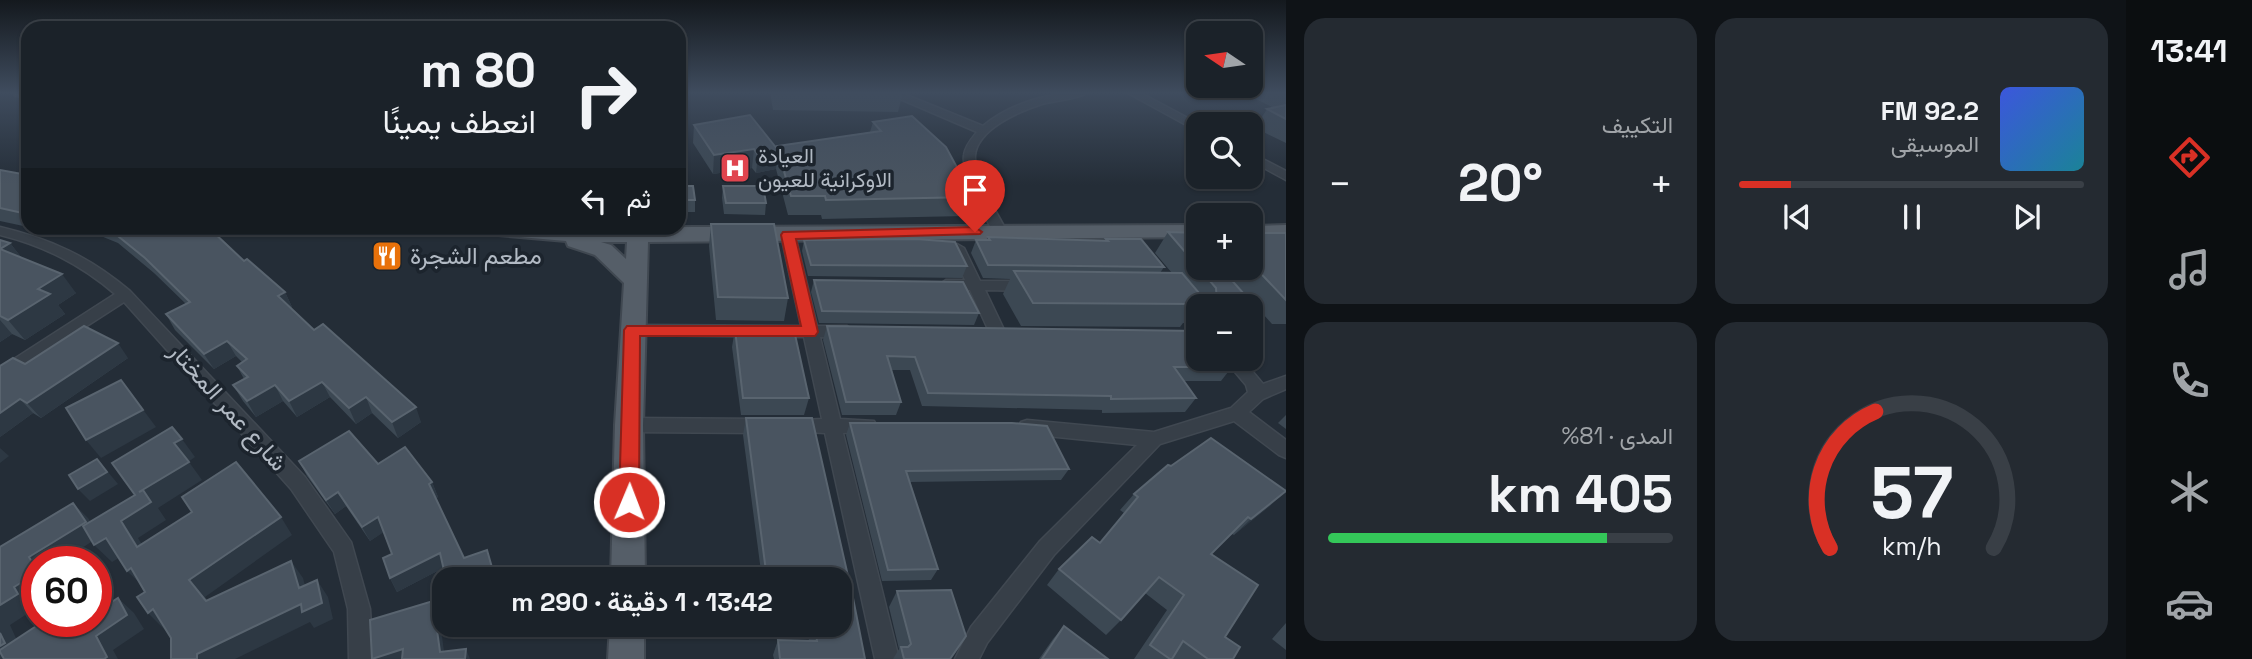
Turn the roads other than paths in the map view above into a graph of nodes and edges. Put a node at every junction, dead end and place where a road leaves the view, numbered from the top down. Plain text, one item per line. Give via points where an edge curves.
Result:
1 (962, 123) edge
2 (994, 123) edge
3 (983, 130) junction
4 (1263, 160) edge
5 (1263, 163) edge
6 (1286, 167) edge
7 (1286, 176) edge
8 (950, 231) junction
9 (1186, 231) edge
10 (0, 232) edge
11 (1000, 232) junction
12 (693, 233) edge
13 (1128, 233) junction
14 (579, 235) edge
15 (638, 235) edge
16 (788, 235) junction
17 (1142, 251) edge
18 (636, 277) junction
19 (934, 285) edge
20 (974, 285) junction
21 (1040, 286) edge
22 (1172, 288) edge
23 (125, 293) junction
24 (1186, 305) edge
25 (632, 330) junction
26 (810, 332) junction
27 (863, 333) edge
28 (998, 334) edge
29 (1243, 371) edge
30 (0, 376) edge
31 (1286, 382) edge
32 (1257, 394) junction
33 (1237, 413) junction
34 (629, 425) junction
35 (1002, 425) edge
36 (885, 426) edge
37 (832, 427) junction
38 (1154, 439) junction
39 (1286, 450) edge
40 (628, 567) edge
41 (627, 637) edge
42 (361, 659) edge
43 (626, 659) edge
44 (887, 659) edge
45 (967, 659) edge

1 - 3 street
2 - 3 street
3 - 11 street via 970,150 970,163
4 - 6 street
5 - 7 street
8 - 11 main road
8 - 16 main road
8 - 20 street
9 - 13 main road
10 - 23 street, شارع عمر المختار via 62,248
11 - 13 main road
12 - 16 main road
12 - 18 main road via 647,261
13 - 17 street
14 - 18 main road
15 - 18 main road
16 - 26 street via 806,284
18 - 25 main road
19 - 20 street
20 - 21 street
20 - 28 street
22 - 24 street
23 - 30 street
23 - 42 street, شارع عمر المختار via 298,483 344,549 359,609
25 - 26 street
25 - 34 main road
26 - 27 street
26 - 37 street
29 - 32 street
31 - 32 street
32 - 33 street
33 - 38 street
33 - 39 street
34 - 37 street
34 - 40 main road
35 - 38 street
36 - 37 street
37 - 44 street
38 - 45 street via 1047,548 979,635
41 - 43 main road

